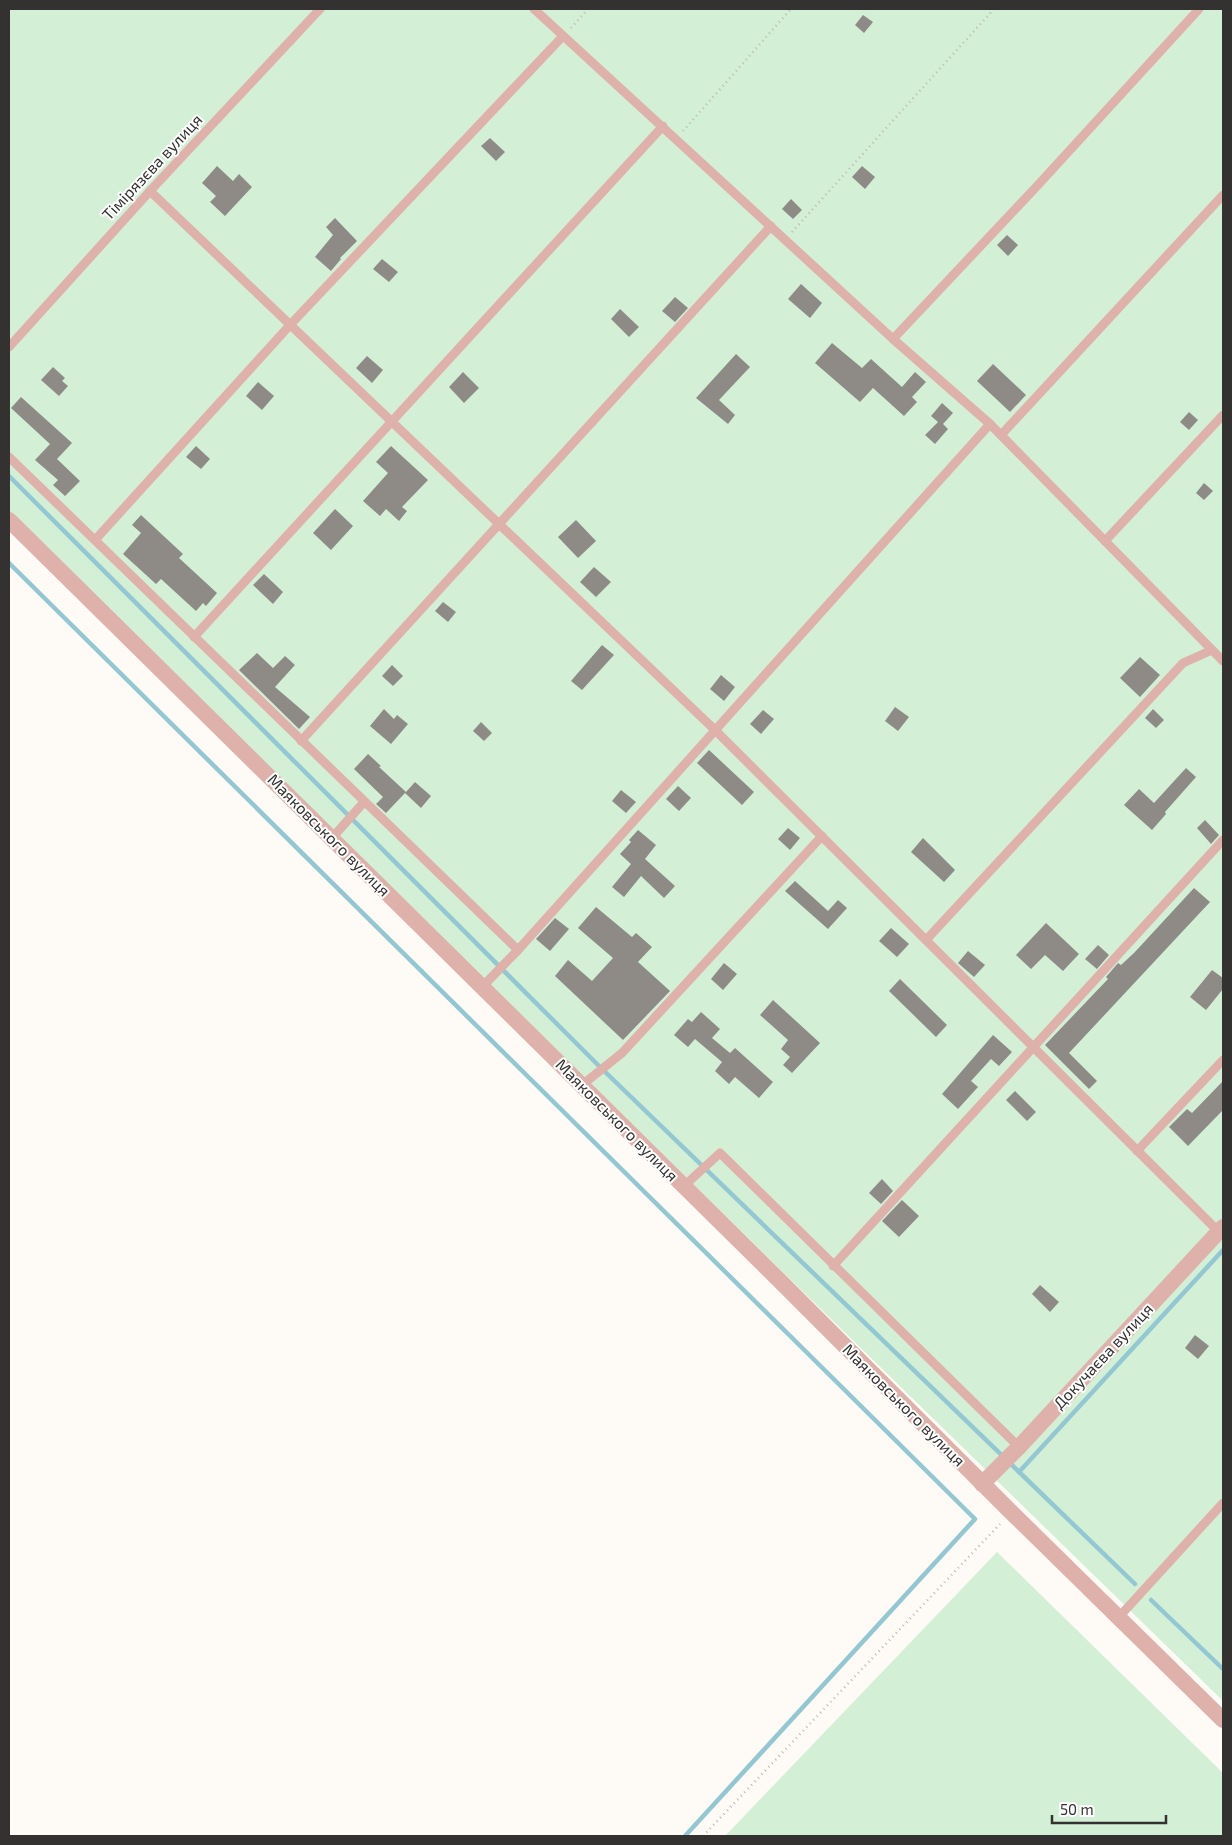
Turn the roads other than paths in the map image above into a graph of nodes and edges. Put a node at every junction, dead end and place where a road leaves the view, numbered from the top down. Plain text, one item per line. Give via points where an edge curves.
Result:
1 (320, 9) edge
2 (534, 9) edge
3 (1199, 9) edge
4 (563, 36) junction
5 (663, 126) junction
6 (150, 191) junction
7 (1223, 195) edge
8 (771, 226) junction
9 (290, 325) junction
10 (893, 339) junction
11 (9, 347) edge
12 (1223, 415) edge
13 (391, 421) junction
14 (990, 424) junction
15 (1001, 435) junction
16 (9, 457) edge
17 (9, 520) edge
18 (499, 524) junction
19 (95, 540) junction
20 (1105, 541) junction
21 (194, 636) junction
22 (1212, 650) junction
23 (1223, 661) edge
24 (715, 730) junction
25 (301, 741) junction
26 (364, 802) junction
27 (822, 836) junction
28 (332, 838) junction
29 (1223, 840) edge
30 (926, 940) junction
31 (518, 950) junction
32 (482, 987) junction
33 (1033, 1047) junction
34 (1223, 1060) edge
35 (582, 1085) junction
36 (1138, 1151) junction
37 (690, 1182) junction
38 (1221, 1229) edge
39 (833, 1266) junction
40 (1017, 1449) junction
41 (982, 1484) junction
42 (1223, 1503) edge
43 (1119, 1617) junction
44 (1223, 1720) edge

1 - 6 lane, Тімірязєва вулиця
2 - 4 lane
3 - 10 lane
4 - 5 lane
4 - 9 lane
5 - 8 lane
5 - 13 lane
6 - 9 lane
6 - 11 lane, Тімірязєва вулиця
7 - 15 lane
8 - 10 lane
8 - 18 lane
9 - 13 lane
9 - 19 lane
10 - 14 lane
12 - 20 lane
13 - 18 lane
13 - 21 lane
14 - 15 lane
14 - 24 lane
15 - 20 lane
16 - 19 lane
17 - 28 street, Маяковського вулиця
18 - 24 lane
18 - 25 lane
19 - 21 lane
20 - 22 lane
21 - 25 lane
22 - 23 lane
22 - 30 lane via 1183,663
24 - 27 lane
24 - 31 lane
25 - 26 lane
26 - 28 lane
26 - 31 lane
27 - 30 lane
27 - 35 lane via 622,1053
28 - 32 street, Маяковського вулиця
29 - 33 lane
30 - 33 lane
31 - 32 lane
32 - 35 street, Маяковського вулиця
33 - 36 lane
33 - 39 lane
34 - 36 lane
35 - 37 street, Маяковського вулиця
36 - 38 lane
37 - 39 lane via 720,1153
37 - 41 street, Маяковського вулиця
38 - 40 street, Докучаєва вулиця
39 - 40 lane
40 - 41 street, Докучаєва вулиця
41 - 43 street, Маяковського вулиця
42 - 43 lane
43 - 44 street, Маяковського вулиця

